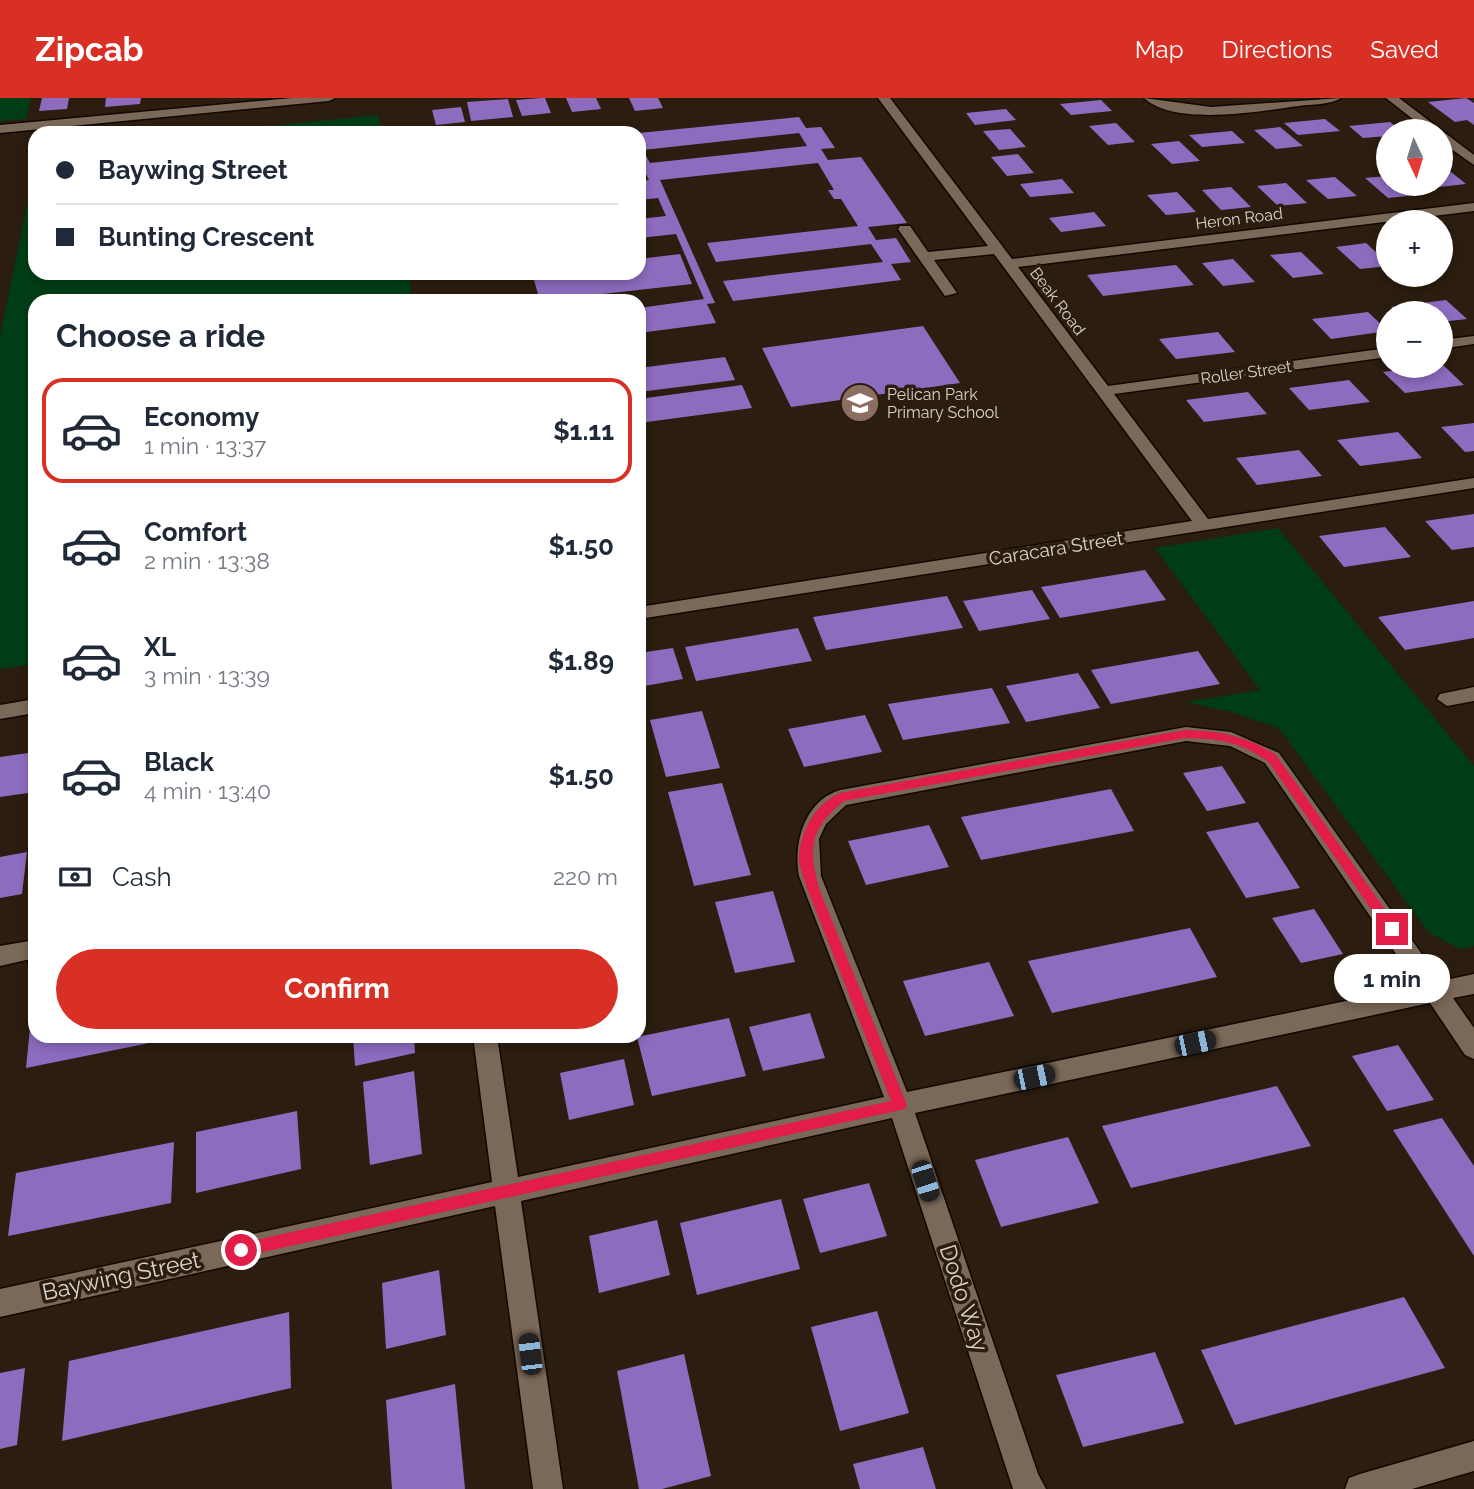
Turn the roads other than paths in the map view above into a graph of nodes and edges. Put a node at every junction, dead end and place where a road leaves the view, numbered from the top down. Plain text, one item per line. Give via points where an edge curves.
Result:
1 (329, 98) edge
2 (884, 98) edge
3 (1150, 98) edge
4 (1335, 98) edge
5 (1392, 98) edge
6 (1420, 119) edge
7 (28, 126) edge
8 (32, 126) edge
9 (0, 129) edge
10 (1453, 145) edge
11 (1474, 161) edge
12 (1474, 207) edge
13 (905, 229) dead end
14 (998, 249) junction
15 (924, 257) junction
16 (1009, 264) junction
17 (950, 293) dead end
18 (1474, 340) edge
19 (1453, 343) edge
20 (1376, 354) edge
21 (1104, 391) junction
22 (1474, 483) edge
23 (1204, 525) junction
24 (646, 612) edge
25 (1474, 694) edge
26 (1447, 699) dead end
27 (28, 707) edge
28 (0, 712) edge
29 (28, 950) edge
30 (0, 956) edge
31 (1474, 984) edge
32 (1436, 993) junction
33 (486, 1043) edge
34 (1474, 1048) edge
35 (900, 1105) junction
36 (509, 1192) junction
37 (0, 1303) edge
38 (1474, 1456) edge
39 (548, 1489) edge
40 (1031, 1489) edge
41 (1360, 1489) edge

1 - 8 street
2 - 14 street, Beak Road
3 - 4 street via 1170,108 1209,111
5 - 6 street
7 - 9 street
10 - 11 street
12 - 16 street, Heron Road
13 - 15 street
14 - 15 street
14 - 16 street, Beak Road
15 - 17 street
16 - 21 street, Beak Road
18 - 19 street
20 - 21 street, Roller Street
21 - 23 street, Beak Road
22 - 23 street, Caracara Street
23 - 24 street, Caracara Street
25 - 26 street
27 - 28 street
29 - 30 street
31 - 32 street, Baywing Street
32 - 34 street, Dodo Way
32 - 35 street, Baywing Street
32 - 35 street, Dodo Way via 1272,758 1248,743 1221,735 1185,734 840,797 819,814 805,859
33 - 36 street
35 - 36 street, Baywing Street
35 - 40 street, Dodo Way
36 - 37 street, Baywing Street
36 - 39 street
38 - 41 street

